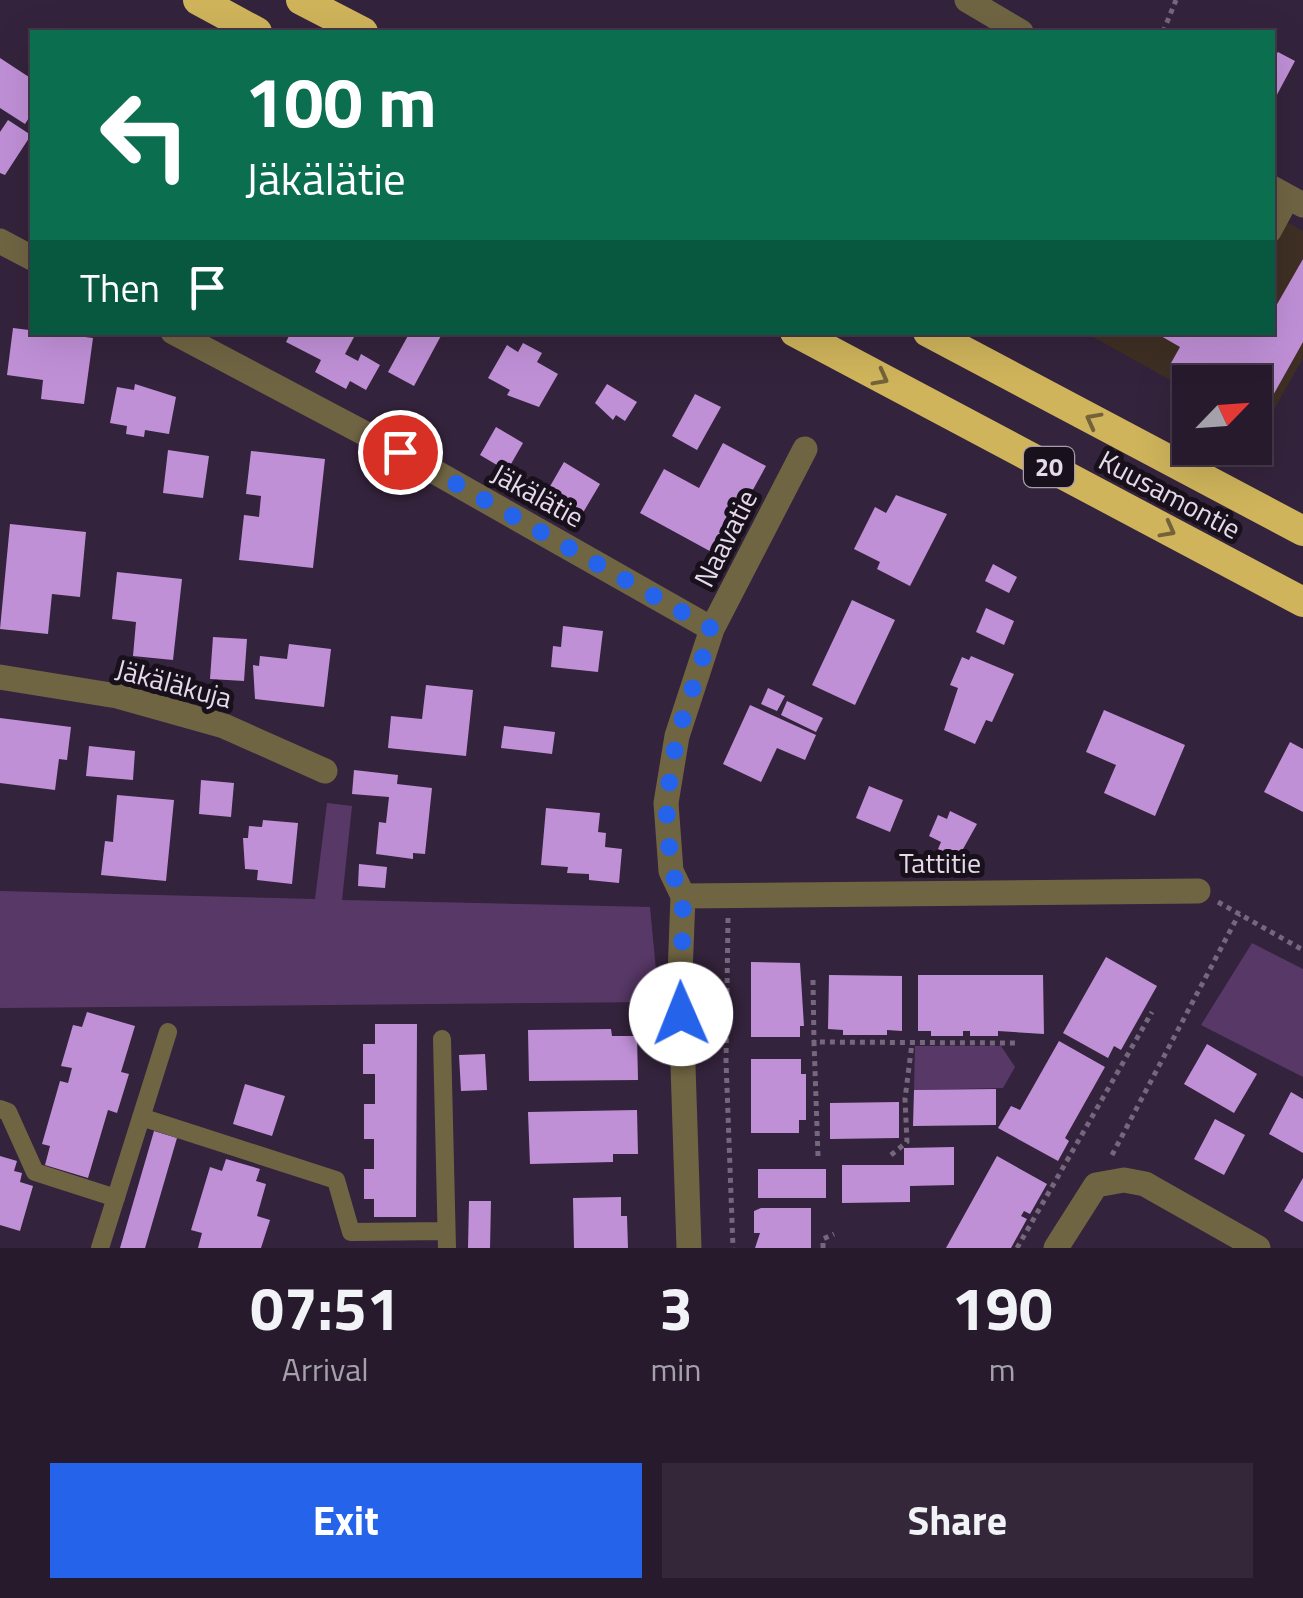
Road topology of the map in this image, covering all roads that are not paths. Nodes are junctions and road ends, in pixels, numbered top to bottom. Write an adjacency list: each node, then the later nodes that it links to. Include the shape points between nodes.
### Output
1 (198, 0): 4 (highway)
2 (302, 0): 5 (highway)
3 (966, 0): 6 (street)
4 (253, 30)
5 (359, 30)
6 (1018, 30)
7 (1289, 197): 8 (lane)
8 (1275, 227)
9 (0, 241): 10 (street)
10 (30, 257)
11 (179, 335): 17 (street, Jäkälätie)
12 (800, 335): 16 (highway, Kuusamontie / 20, one-way to 16)
13 (934, 335): 15 (highway, Kuusamontie / 20, one-way to 13)
14 (805, 449): 17 (street, Naavatie)
15 (1303, 531)
16 (1303, 602)
17 (712, 629): 21 (street, Naavatie, via 677,736 666,803 671,871)
18 (0, 677): 19 (street, Jäkäläkuja, via 117,696 224,726)
19 (324, 771)
20 (1198, 891): 21 (street, Tattitie)
21 (683, 896): 29 (street, Naavatie)
22 (168, 1032): 25 (lane)
23 (442, 1039): 27 (lane)
24 (0, 1109): 26 (lane, via 8,1112 35,1172)
25 (141, 1117): 26 (lane); 27 (lane, via 336,1180 351,1232)
26 (116, 1198): 28 (lane)
27 (446, 1239)
28 (100, 1248)
29 (688, 1248)
30 (1056, 1248): 31 (street, via 1096,1185 1124,1180 1144,1184)
31 (1258, 1248)

